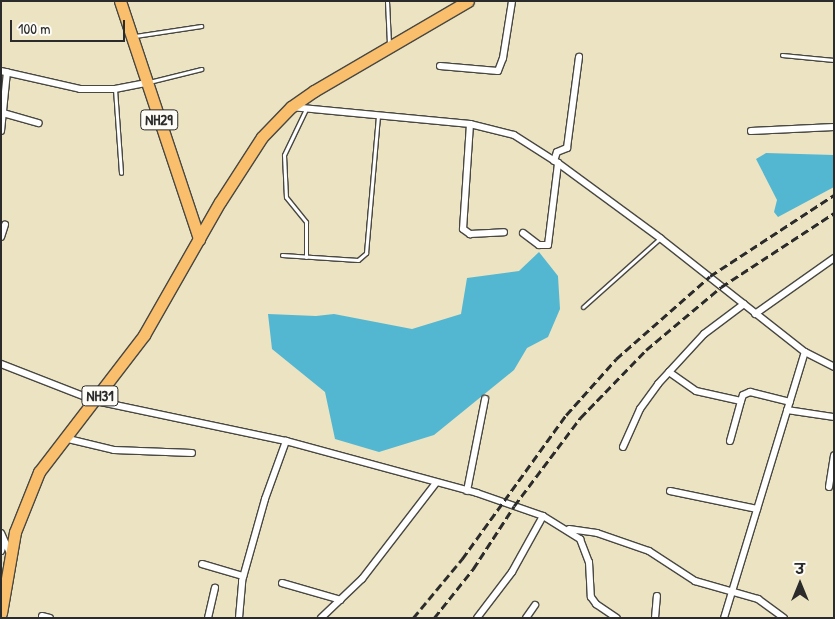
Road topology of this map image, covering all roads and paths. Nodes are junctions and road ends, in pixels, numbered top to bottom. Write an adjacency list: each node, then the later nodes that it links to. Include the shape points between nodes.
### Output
1 (120, 1): 7 (highway, NH29)
2 (387, 1): 8 (lane)
3 (468, 1): 5 (highway, NH31)
4 (512, 1): 12 (street, via 498,71)
5 (450, 6): 8 (highway, NH31)
6 (202, 26): 7 (lane)
7 (132, 36): 15 (highway, NH29)
8 (390, 46): 17 (highway, NH31)
9 (782, 55): 11 (lane)
10 (579, 57): 26 (street, via 567,148 557,152)
11 (834, 60)
12 (440, 66)
13 (202, 69): 15 (lane)
14 (4, 72): 16 (street, via 80,89); 18 (street)
15 (146, 83): 16 (street); 33 (highway, NH29)
16 (115, 89): 27 (lane)
17 (291, 107): 19 (street); 33 (highway, NH31, via 262,137)
18 (3, 108): 21 (street); 24 (street)
19 (306, 109): 20 (street); 35 (lane, via 284,155 286,197 306,222)
20 (378, 116): 22 (street); 35 (lane, via 366,254 358,260)
21 (39, 123)
22 (470, 124): 26 (street, via 514,135); 29 (street, via 463,229 470,234)
23 (834, 127): 25 (street)
24 (1, 131)
25 (751, 131)
26 (556, 162): 30 (street, via 548,245 538,245); 32 (street)
27 (121, 173)
28 (4, 224): 31 (street)
29 (504, 232)
30 (523, 233)
31 (1, 237)
32 (660, 238): 37 (street); 38 (lane)
33 (199, 239): 45 (highway, NH31, via 144,335)
34 (282, 255): 35 (lane)
35 (306, 256)
36 (834, 258): 39 (street)
37 (744, 304): 39 (street); 43 (street, via 704,334)
38 (583, 306)
39 (756, 314): 40 (street)
40 (805, 352): 42 (street); 47 (street)
41 (1, 364): 45 (street)
42 (834, 368)
43 (669, 372): 46 (street, via 696,391); 53 (street, via 640,409)
44 (485, 399): 58 (street)
45 (96, 401): 50 (highway, NH31); 51 (street)
46 (741, 401): 47 (street, via 743,395 750,392); 52 (street)
47 (790, 402): 48 (street)
48 (787, 410): 49 (street); 60 (street)
49 (834, 416)
50 (64, 438): 54 (street, via 114,450); 65 (highway, NH31, via 28,493)
51 (286, 441): 56 (street); 67 (street)
52 (730, 441)
53 (623, 447)
54 (192, 453)
55 (834, 455): 57 (street)
56 (436, 482): 58 (street); 72 (street, via 381,557)
57 (829, 487)
58 (467, 491): 61 (street)
59 (670, 491): 60 (street)
60 (757, 509): 70 (street)
61 (543, 516): 62 (street); 80 (street, via 512,572)
62 (568, 529): 70 (street, via 598,533 650,551 686,577); 82 (street, via 580,539 587,551 591,597)
63 (1, 534): 64 (street)
64 (4, 541): 65 (street); 65 (street)
65 (6, 553): 74 (highway, NH31)
66 (202, 564): 67 (street)
67 (243, 576): 78 (street)
68 (282, 583): 72 (street)
69 (215, 588): 77 (street)
70 (731, 592): 84 (street); 85 (street, via 766,603)
71 (657, 596): 83 (street)
72 (341, 600): 79 (street)
73 (534, 605): 81 (street)
74 (1, 613)
75 (42, 616): 76 (street)
76 (50, 618)
77 (208, 618)
78 (239, 618)
79 (321, 618)
80 (477, 618)
81 (526, 618)
82 (617, 618)
83 (655, 618)
84 (724, 618)
85 (784, 618)

